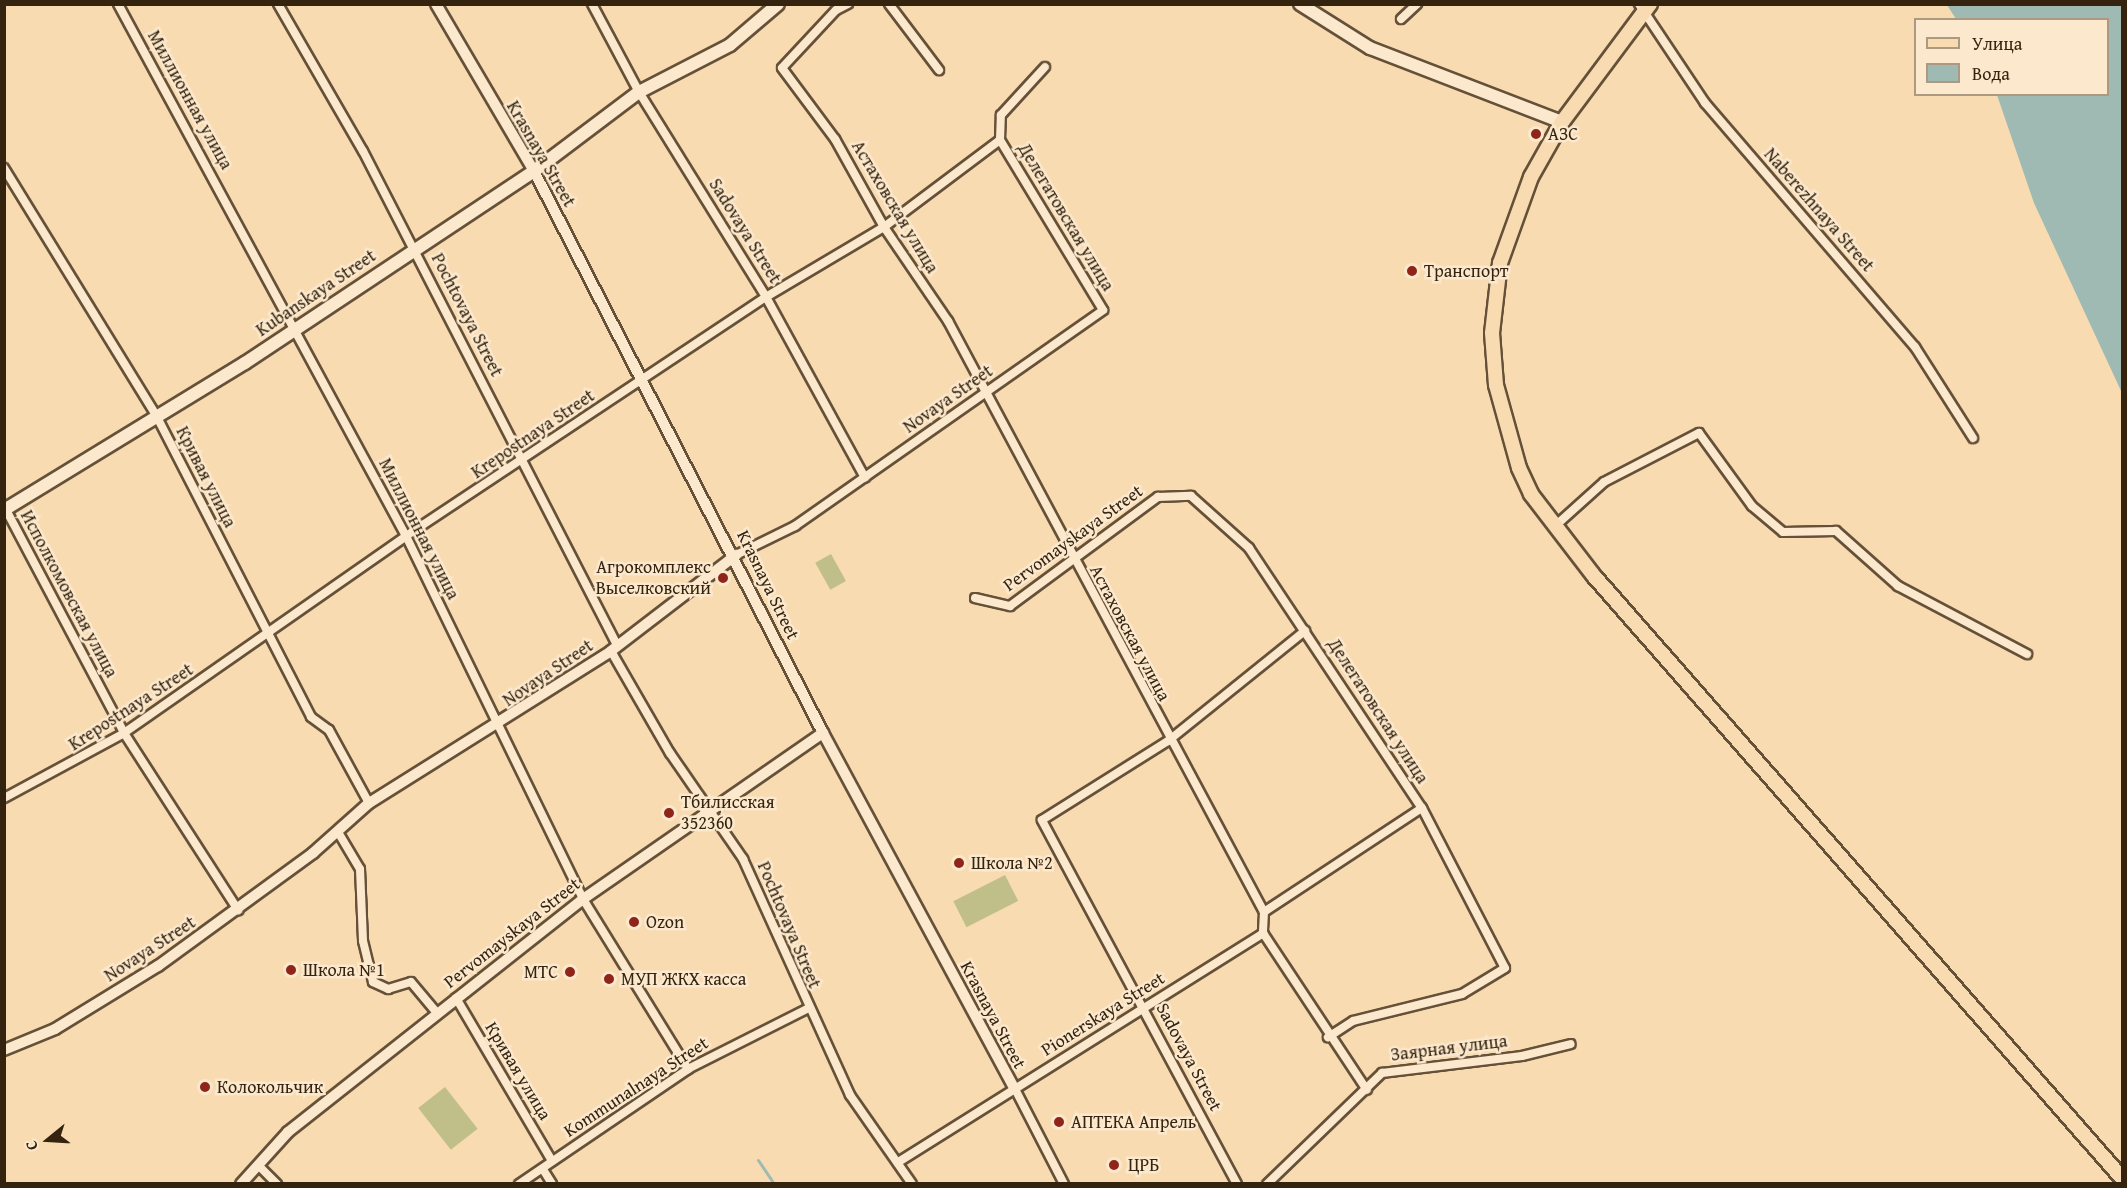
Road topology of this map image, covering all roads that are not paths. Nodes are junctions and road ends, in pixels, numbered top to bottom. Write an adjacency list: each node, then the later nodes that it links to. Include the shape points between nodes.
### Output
1 (118, 4): 23 (street, Миллионная улица)
2 (278, 4): 20 (street, Pochtovaya Street)
3 (436, 4): 18 (street, Krasnaya Street)
4 (592, 4): 14 (street, Sadovaya Street)
5 (778, 4): 14 (main road, Kubanskaya Street, via 730,45)
6 (848, 4): 19 (street, Астаховская улица, via 836,10 782,68 835,139)
7 (889, 4): 13 (street)
8 (1300, 4): 15 (main road, via 1370,48)
9 (1417, 4): 11 (street)
10 (1644, 7): 15 (main road); 27 (street, Naberezhnaya Street, via 1705,103 1915,347)
11 (1401, 19)
12 (1045, 67): 16 (street, via 1001,115)
13 (939, 70)
14 (639, 92): 18 (main road, Kubanskaya Street); 21 (street, Sadovaya Street)
15 (1562, 122): 32 (main road, via 1531,177 1503,254 1492,333 1506,433 1531,494)
16 (1000, 140): 19 (street, Krepostnaya Street); 22 (street, Делегатовская улица)
17 (4, 168): 26 (street, Кривая улица)
18 (534, 171): 20 (main road, Kubanskaya Street); 24 (street, Krasnaya Street)
19 (884, 227): 21 (street, Krepostnaya Street); 25 (street, Астаховская улица, via 948,321)
20 (414, 248): 23 (main road, Kubanskaya Street); 28 (street, Pochtovaya Street)
21 (766, 297): 24 (street, Krepostnaya Street); 29 (street, Sadovaya Street)
22 (1103, 310): 25 (street, Novaya Street)
23 (297, 328): 26 (main road, Kubanskaya Street); 33 (street, Миллионная улица)
24 (644, 378): 28 (street, Krepostnaya Street); 34 (street, Krasnaya Street)
25 (982, 393): 29 (street, Novaya Street); 35 (street, Астаховская улица)
26 (157, 417): 31 (main road, Kubanskaya Street); 38 (street, Кривая улица)
27 (1972, 438)
28 (524, 463): 33 (street, Krepostnaya Street); 39 (street, Pochtovaya Street)
29 (865, 478): 34 (street, Novaya Street, via 795,526)
30 (1191, 496): 35 (street, Pervomayskaya Street, via 1158,497); 37 (street, Делегатовская улица, via 1250,548)
31 (5, 508): 42 (street, Исполкомовская улица)
32 (1554, 527): 40 (street, via 1604,482 1699,433 1752,506 1783,532 1836,531 1898,586); 68 (main road)
33 (406, 536): 38 (street, Krepostnaya Street); 41 (street, Миллионная улица)
34 (736, 555): 39 (street, Novaya Street); 43 (street, Krasnaya Street)
35 (1071, 557): 36 (street, Pervomayskaya Street, via 1010,606); 44 (street, Астаховская улица)
36 (975, 598)
37 (1305, 631): 44 (street); 48 (street, Делегатовская улица)
38 (267, 636): 42 (street, Krepostnaya Street); 46 (street, Кривая улица, via 311,717 329,730)
39 (614, 648): 41 (street, Novaya Street); 47 (street, Pochtovaya Street, via 670,753)
40 (2027, 654)
41 (498, 727): 46 (street, Novaya Street); 50 (street, Миллионная улица)
42 (124, 733): 45 (street, Krepostnaya Street); 51 (street, Исполкомовская улица)
43 (823, 733): 47 (street, Pervomayskaya Street); 62 (street, Krasnaya Street)
44 (1168, 741): 52 (street, Астаховская улица); 55 (street, Sadovaya Street, via 1042,820)
45 (4, 798)
46 (369, 803): 49 (street, Novaya Street)
47 (709, 808): 50 (street, Pervomayskaya Street); 56 (street, Pochtovaya Street, via 743,859)
48 (1422, 808): 52 (street); 58 (street, Делегатовская улица, via 1505,968 1462,994 1353,1021)
49 (338, 832): 51 (street, Novaya Street); 57 (street, via 360,869 363,941 373,982 388,989 411,982)
50 (583, 898): 54 (street, Pervomayskaya Street); 61 (street, Миллионная улица)
51 (238, 910): 60 (street, Novaya Street, via 55,1029)
52 (1264, 912): 53 (street)
53 (1263, 933): 55 (street, Pionerskaya Street); 58 (street)
54 (456, 998): 57 (street, Pervomayskaya Street); 64 (street, Кривая улица)
55 (1145, 1007): 62 (street, Pionerskaya Street); 75 (street, Sadovaya Street)
56 (807, 1010): 61 (street, Kommunalnaya Street); 65 (street, Pochtovaya Street, via 850,1095)
57 (437, 1012): 66 (street, Pervomayskaya Street, via 288,1132)
58 (1328, 1037): 63 (street)
59 (1571, 1044): 63 (street, Заярная улица, via 1522,1056 1382,1073)
60 (4, 1050)
61 (688, 1069): 64 (street, Kommunalnaya Street)
62 (1015, 1089): 65 (street, Pionerskaya Street); 74 (street, Krasnaya Street)
63 (1367, 1090): 76 (street, Заярная улица)
64 (552, 1161): 67 (street, Kommunalnaya Street)
65 (900, 1161): 73 (street, Pochtovaya Street)
66 (258, 1165): 69 (street, Pervomayskaya Street); 70 (street)
67 (544, 1171): 71 (street, Kommunalnaya Street); 72 (street)
68 (2122, 1179)
69 (241, 1184)
70 (277, 1184)
71 (519, 1184)
72 (552, 1184)
73 (912, 1184)
74 (1064, 1184)
75 (1237, 1184)
76 (1267, 1184)

